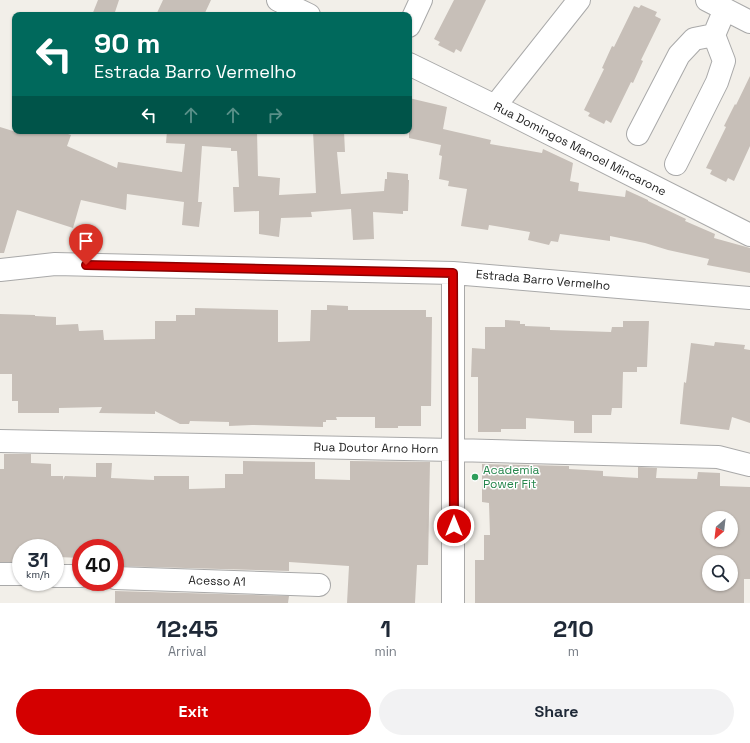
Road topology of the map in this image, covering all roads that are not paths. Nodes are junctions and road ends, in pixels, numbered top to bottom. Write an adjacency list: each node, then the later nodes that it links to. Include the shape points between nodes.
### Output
1 (278, 0): 5 (street)
2 (420, 0): 6 (street)
3 (578, 0): 10 (street)
4 (716, 5): 7 (street); 8 (street)
5 (303, 12)
6 (412, 19)
7 (750, 22)
8 (714, 35): 11 (street, via 694,39 679,55); 12 (street, via 724,61 717,82)
9 (412, 65): 10 (street, Rua Domingos Manoel Mincarone)
10 (495, 106): 13 (street, Rua Domingos Manoel Mincarone)
11 (638, 134)
12 (676, 164)
13 (750, 235)
14 (0, 270): 15 (street, Estrada Barro Vermelho, via 55,264)
15 (453, 273): 16 (street, Estrada Barro Vermelho); 18 (street)
16 (750, 298)
17 (0, 441): 18 (street, Rua Doutor Arno Horn)
18 (454, 450): 19 (street, Rua Doutor Arno Horn, via 718,457); 24 (street)
19 (750, 465)
20 (0, 574): 21 (street)
21 (12, 574)
22 (124, 578): 23 (street, Acesso A1)
23 (319, 585)
24 (453, 603)

